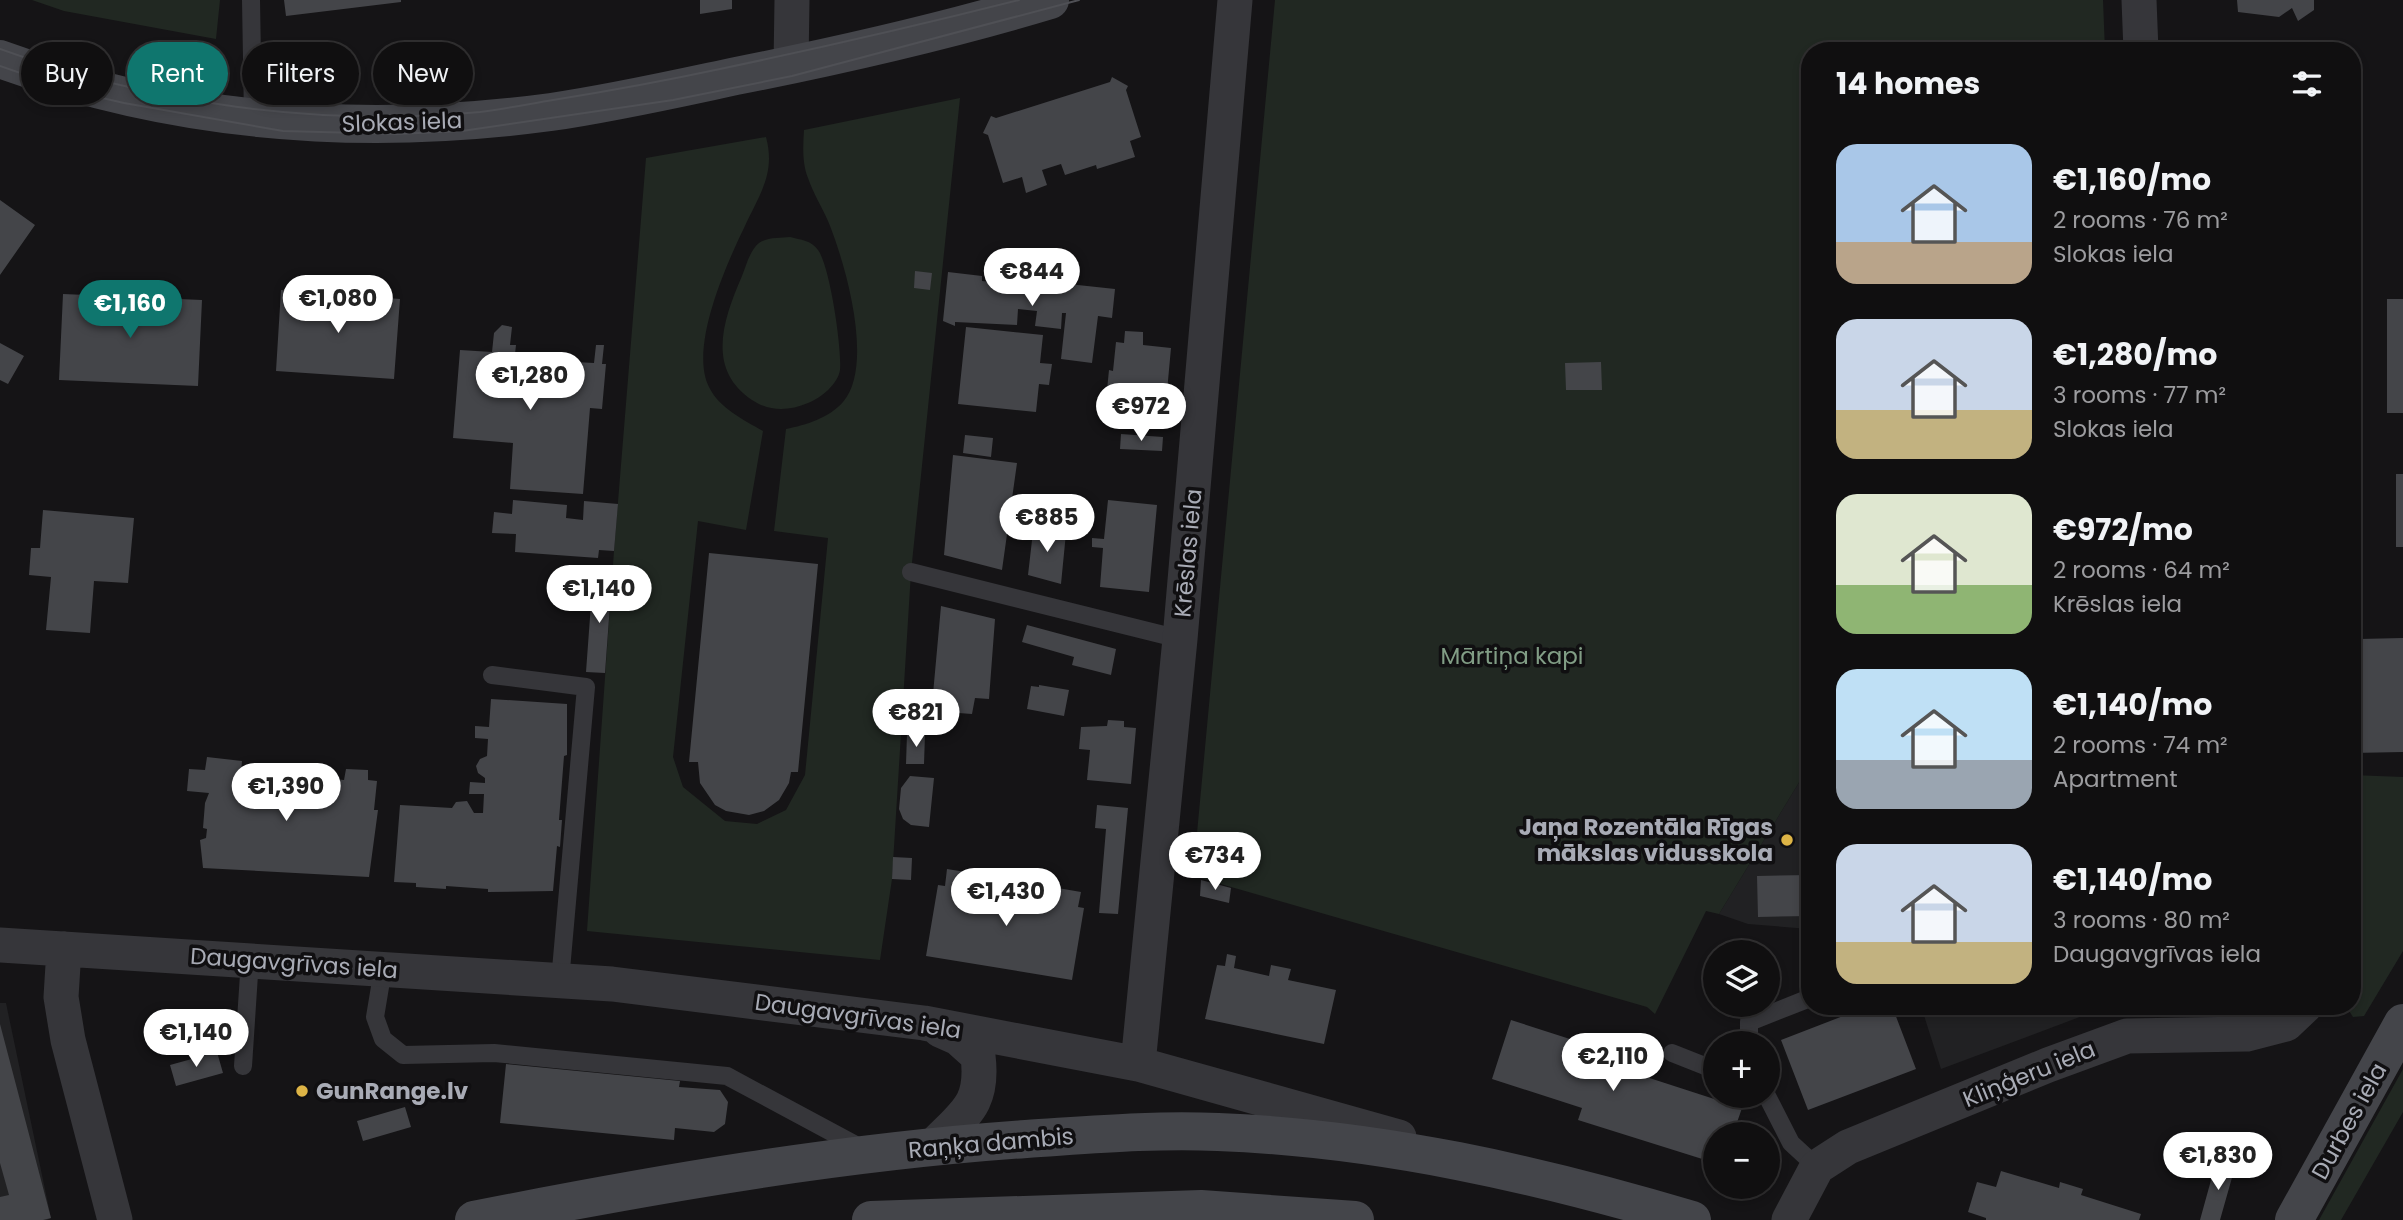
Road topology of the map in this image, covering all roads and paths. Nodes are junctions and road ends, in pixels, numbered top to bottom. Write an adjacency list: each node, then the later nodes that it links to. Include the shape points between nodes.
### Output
1 (251, 0): 9 (lane)
2 (792, 0): 8 (street)
3 (1050, 0): 8 (main road, Slokas iela)
4 (1235, 0): 11 (street, Krēslas iela)
5 (2139, 0): 6 (street)
6 (2141, 42)
7 (0, 59): 9 (main road, Slokas iela, via 107,90)
8 (791, 65): 9 (main road, Slokas iela, via 553,112 462,122 316,124)
9 (253, 118)
10 (911, 572): 11 (lane)
11 (1181, 639): 24 (street, Krēslas iela)
12 (492, 675): 17 (lane, via 586,687)
13 (0, 945): 14 (street, Daugavgrīvas iela)
14 (64, 949): 15 (street, Daugavgrīvas iela); 33 (street, via 61,997 68,1040)
15 (250, 959): 16 (street, Daugavgrīvas iela); 26 (lane)
16 (383, 969): 17 (street, Daugavgrīvas iela); 29 (lane, via 375,1017 383,1040 403,1055 494,1054 727,1076)
17 (560, 981): 20 (street, Daugavgrīvas iela)
18 (1801, 1002): 22 (lane, via 1749,1022)
19 (2296, 1015): 30 (street, Kliņģeru iela, via 2286,1024 2247,1034 2127,1035 1848,1147)
20 (924, 1023): 24 (street, Daugavgrīvas iela); 28 (street, via 958,1038 978,1056 981,1082 972,1105)
21 (2403, 1023): 38 (main road, Durbes iela)
22 (1749, 1031)
23 (1672, 1053): 25 (lane)
24 (1138, 1064): 31 (street, Daugavgrīvas iela, via 1386,1134 1488,1155)
25 (1703, 1065)
26 (243, 1066)
27 (1773, 1108): 30 (lane, via 1791,1143)
28 (933, 1146): 29 (main road, Raņķa dambis); 31 (main road, Raņķa dambis, via 1121,1132 1218,1132 1378,1145)
29 (872, 1154): 34 (main road, Raņķa dambis, via 654,1184)
30 (1817, 1167): 37 (street, Kliņģeru iela)
31 (1510, 1172): 36 (main road, Daugavgrīvas iela)
32 (876, 1219): 35 (main road, via 1201,1209)
33 (115, 1220)
34 (474, 1220)
35 (1355, 1220)
36 (1692, 1220)
37 (1789, 1220)
38 (2294, 1220)

